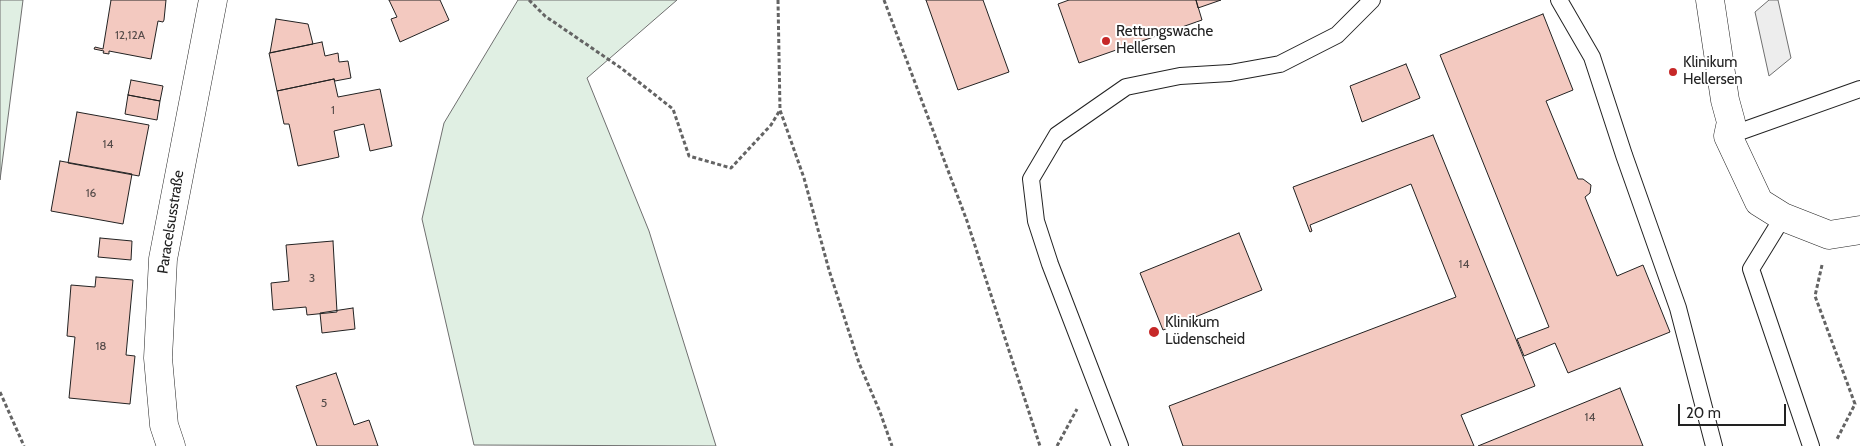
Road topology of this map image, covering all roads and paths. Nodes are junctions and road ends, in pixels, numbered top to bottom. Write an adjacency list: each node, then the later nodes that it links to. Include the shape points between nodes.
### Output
1 (213, 0): 17 (street, Paracelsusstraße, via 163,258 158,358 164,424)
2 (529, 0): 9 (path, via 545,16 673,109 689,156 731,168 771,125)
3 (778, 0): 9 (path)
4 (884, 0): 19 (path, via 967,221)
5 (1372, 0): 20 (lane, via 1336,35 1280,64 1230,73 1180,76 1126,87 1057,135 1031,179 1036,221 1050,264)
6 (1559, 0): 21 (lane, via 1592,57 1678,308)
7 (1710, 0): 10 (street, via 1731,122)
8 (1860, 89): 10 (lane)
9 (780, 110): 18 (path, via 804,178 859,364)
10 (1728, 136): 11 (street, via 1759,202)
11 (1783, 217): 13 (street); 22 (lane, via 1751,269)
12 (1860, 230): 13 (street)
13 (1829, 235): 15 (path, via 1815,296 1855,404)
14 (0, 392): 16 (path)
15 (1836, 442)
16 (24, 446)
17 (171, 446)
18 (892, 446)
19 (1040, 446)
20 (1120, 446)
21 (1714, 446)
22 (1811, 446)

